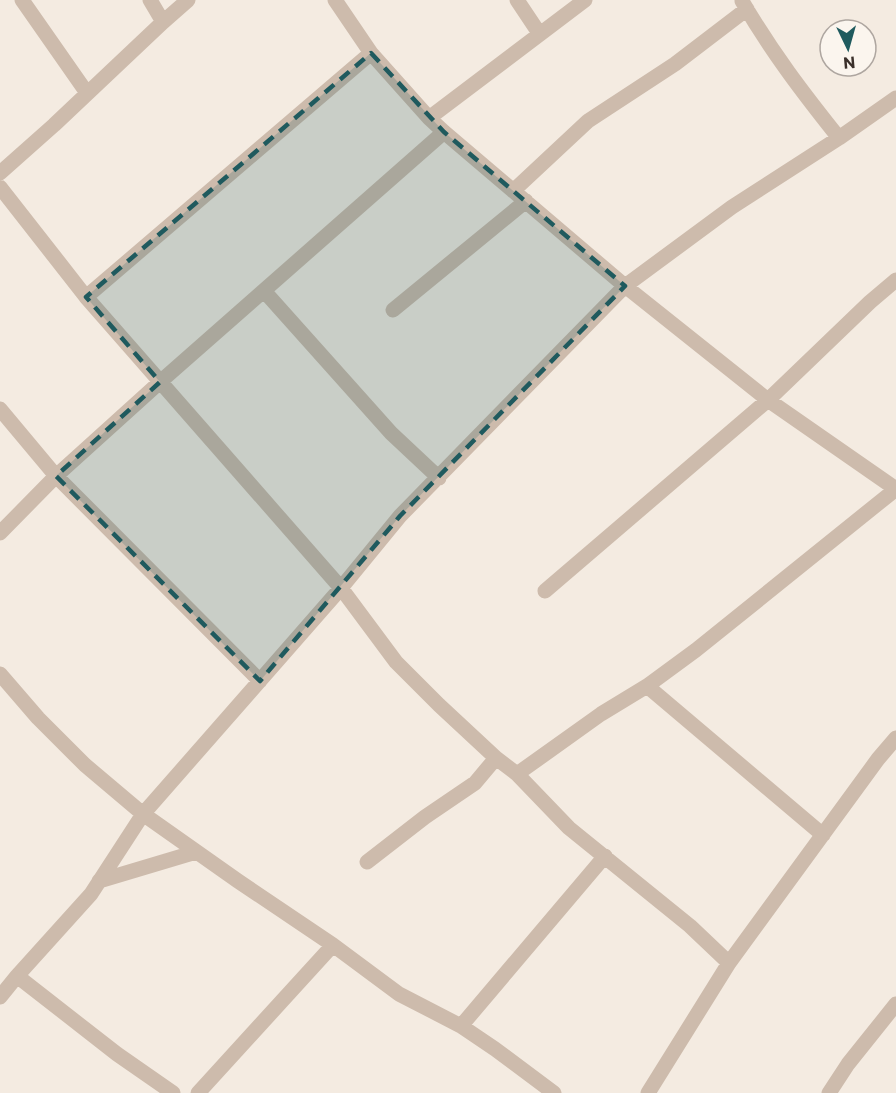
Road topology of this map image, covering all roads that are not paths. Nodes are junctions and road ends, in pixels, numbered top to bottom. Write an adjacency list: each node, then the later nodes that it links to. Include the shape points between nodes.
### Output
1 (22, 0): 11 (street)
2 (150, 0): 8 (street)
3 (188, 0): 8 (street)
4 (334, 0): 10 (street)
5 (517, 0): 9 (street)
6 (585, 0): 9 (street)
7 (744, 4): 15 (street, via 778,58); 18 (street, via 675,64 588,121)
8 (163, 22): 11 (street)
9 (539, 33): 13 (street)
10 (371, 53): 13 (street); 23 (street)
11 (87, 93): 16 (street)
12 (896, 98): 15 (street)
13 (429, 118): 14 (street)
14 (444, 132): 18 (street); 22 (street)
15 (839, 138): 21 (street, via 732,207)
16 (0, 173)
17 (0, 187): 23 (street)
18 (513, 191): 19 (street)
19 (526, 201): 21 (street); 24 (street)
20 (896, 280): 26 (street)
21 (625, 286): 26 (street); 29 (street)
22 (265, 291): 25 (street); 29 (street, via 391,433)
23 (86, 297): 25 (street)
24 (393, 310)
25 (160, 382): 28 (street); 32 (street)
26 (768, 400): 30 (street); 33 (street)
27 (0, 409): 28 (street)
28 (56, 476): 31 (street); 35 (street)
29 (439, 478): 32 (street, via 400,516)
30 (896, 489): 36 (street)
31 (0, 533)
32 (341, 588): 35 (street); 38 (street, via 396,662)
33 (545, 591)
34 (0, 674): 40 (street, via 85,765)
35 (260, 681): 40 (street)
36 (647, 686): 39 (street); 41 (street)
37 (896, 738): 41 (street)
38 (496, 758): 39 (street); 44 (street, via 475,783)
39 (517, 774): 43 (street, via 569,828)
40 (143, 814): 42 (street); 45 (street)
41 (823, 835): 47 (street)
42 (196, 852): 45 (street); 46 (street)
43 (605, 856): 47 (street); 51 (street)
44 (367, 861)
45 (99, 881): 48 (street)
46 (333, 945): 51 (street, via 399,994); 53 (street)
47 (729, 963): 55 (street)
48 (17, 976): 49 (street); 52 (street)
49 (0, 996)
50 (896, 1004): 56 (street)
51 (461, 1026): 54 (street)
52 (173, 1093)
53 (198, 1093)
54 (554, 1093)
55 (648, 1093)
56 (829, 1093)

